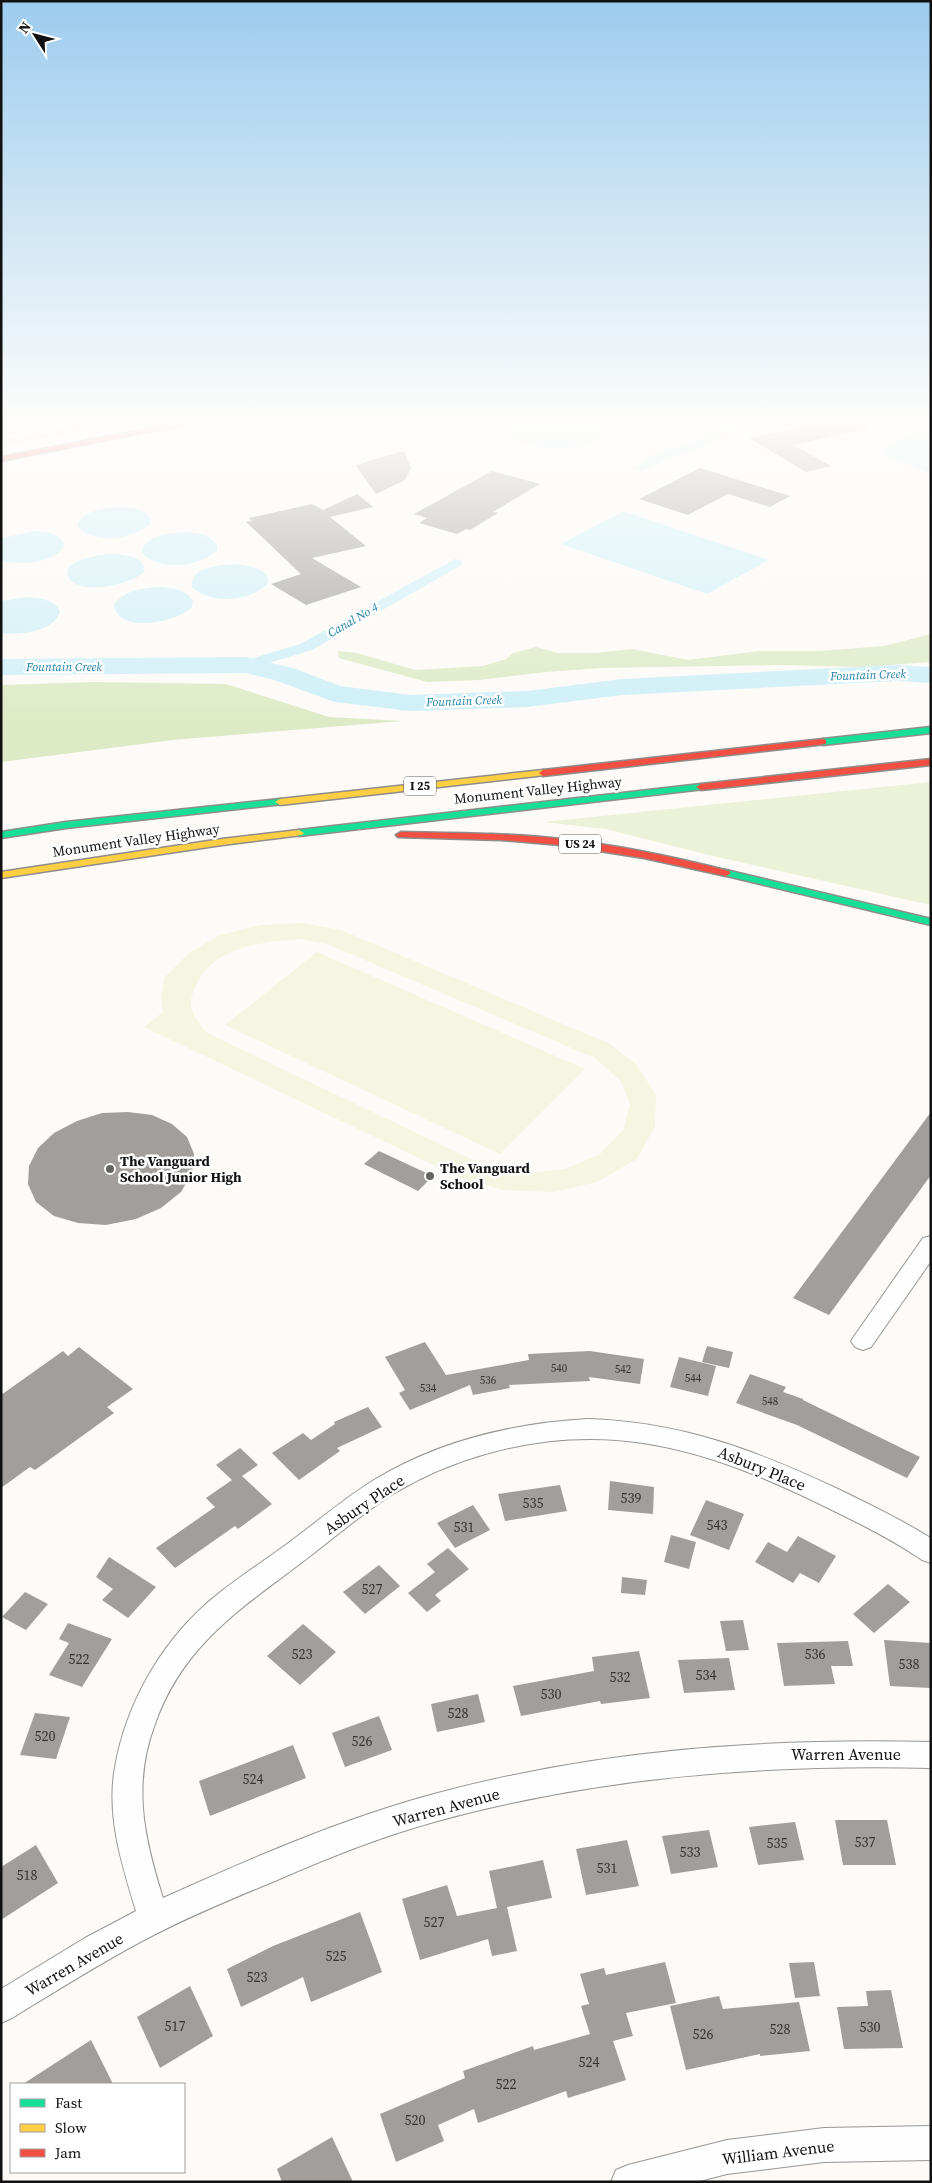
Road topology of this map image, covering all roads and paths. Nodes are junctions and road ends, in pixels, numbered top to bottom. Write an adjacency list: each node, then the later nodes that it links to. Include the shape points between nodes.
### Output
1 (931, 730): 3 (main road, Monument Valley Highway / I 25)
2 (931, 762): 4 (main road, Monument Valley Highway / I 25)
3 (1, 835)
4 (222, 842): 5 (main road, Monument Valley Highway / I 25); 6 (main road, US 24, via 383,835 488,836 586,845)
5 (1, 875)
6 (931, 922)
7 (930, 1247): 8 (street)
8 (863, 1341)
9 (931, 1552): 11 (street, Asbury Place, via 875,1519 746,1458 669,1437 591,1428 549,1431 467,1448 428,1465 366,1500 217,1612 194,1634 169,1666 150,1701 128,1771 132,1847)
10 (931, 1755): 11 (street, Warren Avenue, via 858,1752 709,1758 569,1778 511,1790 434,1808 374,1827 251,1875)
11 (154, 1918): 12 (street, Warren Avenue)
12 (1, 2007)
13 (931, 2143): 14 (street, William Avenue, via 824,2145 727,2157)
14 (628, 2182)

